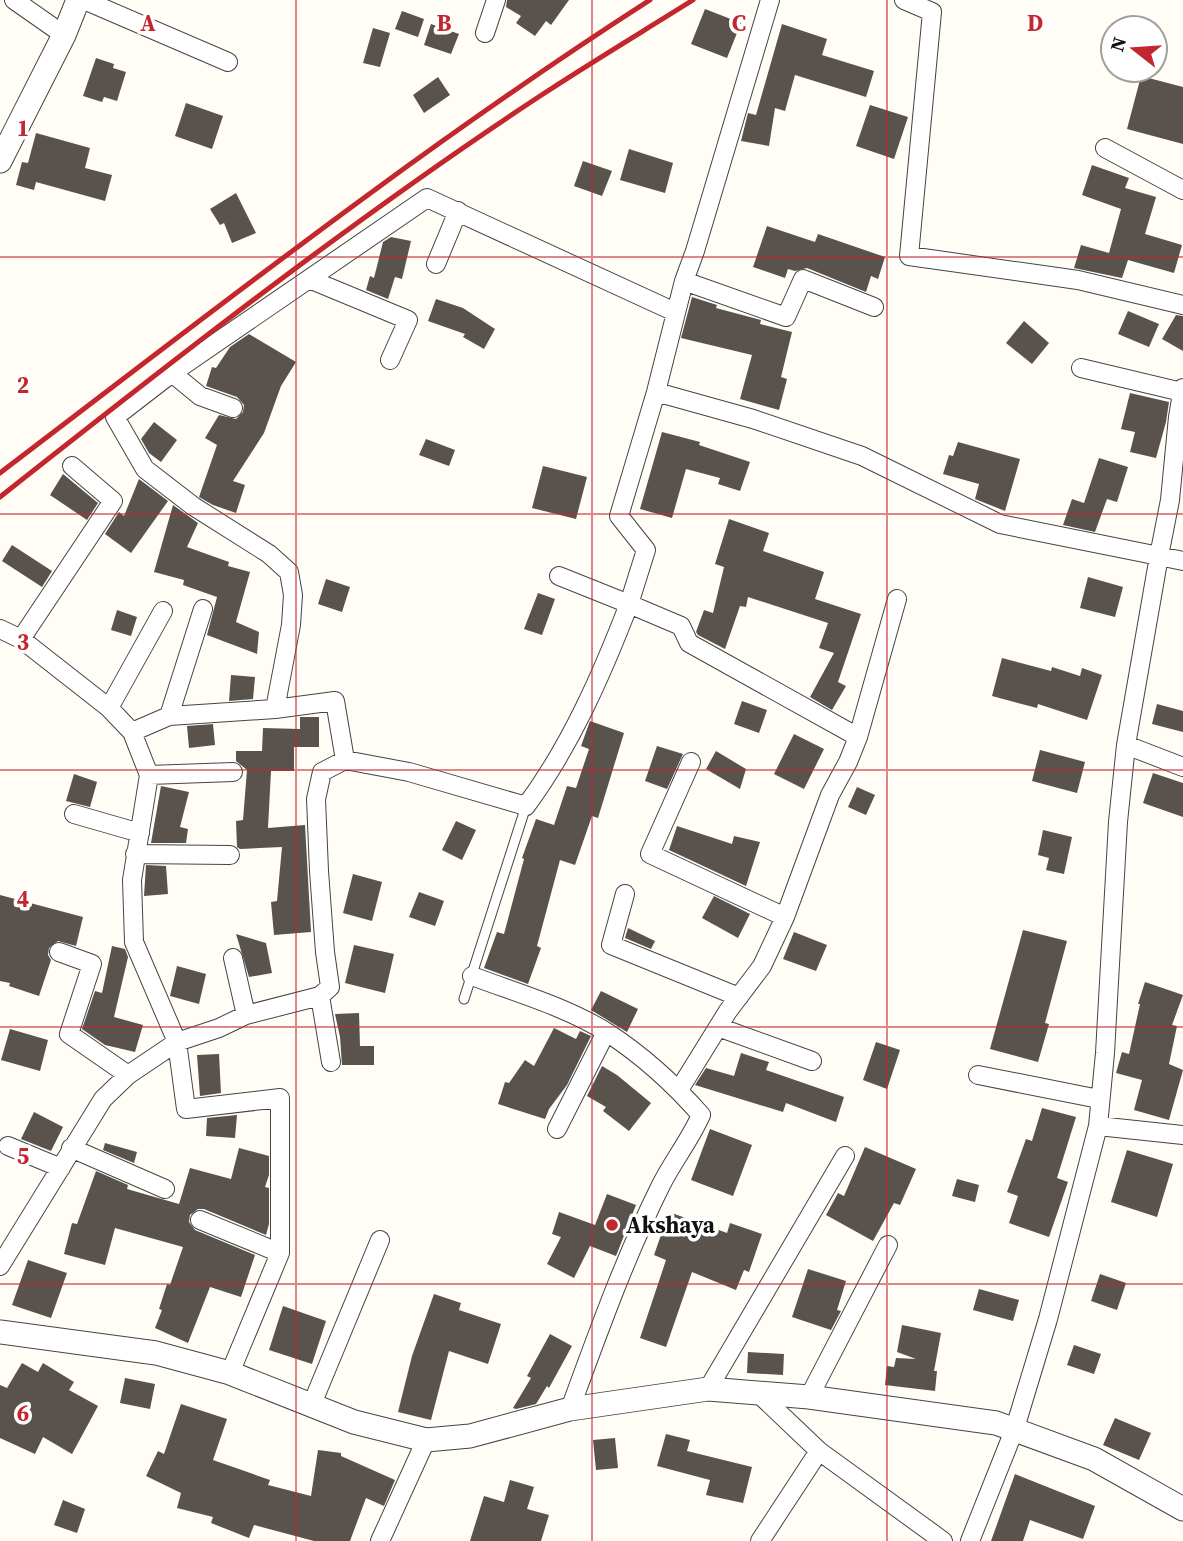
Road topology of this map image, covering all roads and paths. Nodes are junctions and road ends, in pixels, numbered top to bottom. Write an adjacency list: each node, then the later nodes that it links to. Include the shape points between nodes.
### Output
1 (14, 0): 8 (street)
2 (78, 0): 8 (street)
3 (84, 0): 9 (street)
4 (496, 0): 7 (street)
5 (770, 0): 16 (street)
6 (904, 0): 17 (street, via 932,12 909,256 1078,280)
7 (485, 33)
8 (64, 35): 11 (street)
9 (228, 62)
10 (1105, 148): 12 (street)
11 (0, 161)
12 (1183, 190)
13 (458, 211): 14 (street); 15 (street, via 427,198); 19 (street)
14 (436, 264)
15 (309, 279): 20 (street, via 408,320); 22 (street)
16 (684, 281): 18 (street, via 786,317 803,279); 19 (street)
17 (1183, 305)
18 (874, 307)
19 (676, 312): 24 (street)
20 (390, 360)
21 (1081, 368): 23 (street)
22 (172, 373): 25 (street, via 200,396); 37 (street, via 115,417 145,469 289,572 291,625)
23 (1182, 390): 27 (street)
24 (656, 392): 27 (street, via 862,456 1000,524); 31 (street, via 619,516 646,550)
25 (233, 408)
26 (72, 466): 35 (street, via 113,501)
27 (1159, 556): 28 (street); 41 (street)
28 (1183, 561)
29 (559, 576): 31 (street)
30 (897, 599): 40 (street)
31 (629, 604): 40 (street, via 681,626 689,643); 47 (street, via 607,662 563,750)
32 (203, 609): 38 (street)
33 (163, 611): 36 (street)
34 (0, 629): 35 (street)
35 (21, 639): 36 (street)
36 (109, 708): 39 (street)
37 (275, 709): 38 (street); 42 (street, via 335,701)
38 (169, 716): 39 (street)
39 (132, 732): 46 (street)
40 (858, 737): 53 (street, via 830,795)
41 (1126, 745): 44 (street); 69 (street)
42 (345, 760): 47 (street, via 409,772); 57 (street, via 322,772 316,800 330,987)
43 (691, 762): 53 (street, via 650,854)
44 (1183, 767)
45 (233, 772): 46 (street)
46 (149, 775): 49 (street)
47 (526, 806): 56 (lane)
48 (74, 814): 49 (street)
49 (140, 833): 50 (street)
50 (135, 854): 51 (street); 63 (street, via 134,942)
51 (230, 855)
52 (625, 894): 58 (street, via 611,945)
53 (785, 916): 58 (street, via 762,966)
54 (59, 952): 66 (street, via 92,964 69,1034)
55 (233, 957): 60 (street)
56 (472, 976): 59 (lane); 62 (street)
57 (320, 996): 60 (street); 65 (street)
58 (739, 997): 61 (street)
59 (464, 999)
60 (246, 1015): 63 (street)
61 (718, 1027): 64 (street); 68 (street)
62 (606, 1032): 68 (street); 71 (street)
63 (177, 1042): 66 (street); 81 (street, via 186,1109 280,1098)
64 (812, 1061)
65 (331, 1062)
66 (128, 1075): 74 (street, via 103,1099)
67 (978, 1075): 69 (street)
68 (679, 1090): 89 (street, via 701,1115 662,1183 614,1291)
69 (1099, 1099): 70 (street)
70 (1098, 1126): 72 (street); 90 (street)
71 (557, 1129)
72 (1183, 1135)
73 (8, 1146): 76 (street)
74 (71, 1148): 76 (street); 77 (street)
75 (845, 1156): 85 (street)
76 (61, 1168): 82 (street)
77 (165, 1189)
78 (200, 1220): 81 (street)
79 (380, 1240): 88 (street)
80 (888, 1245): 87 (street)
81 (280, 1253): 84 (street)
82 (0, 1266)
83 (0, 1332): 84 (street, via 156,1353)
84 (230, 1373): 88 (street)
85 (708, 1389): 86 (street); 89 (street)
86 (758, 1393): 87 (street); 92 (street)
87 (809, 1397): 90 (street)
88 (312, 1404): 91 (street, via 354,1422)
89 (570, 1409): 91 (street, via 470,1436)
90 (1015, 1428): 93 (street, via 1094,1459); 97 (street)
91 (426, 1440): 94 (street)
92 (819, 1451): 95 (street); 96 (street)
93 (1183, 1509)
94 (380, 1541)
95 (760, 1541)
96 (943, 1541)
97 (970, 1541)

